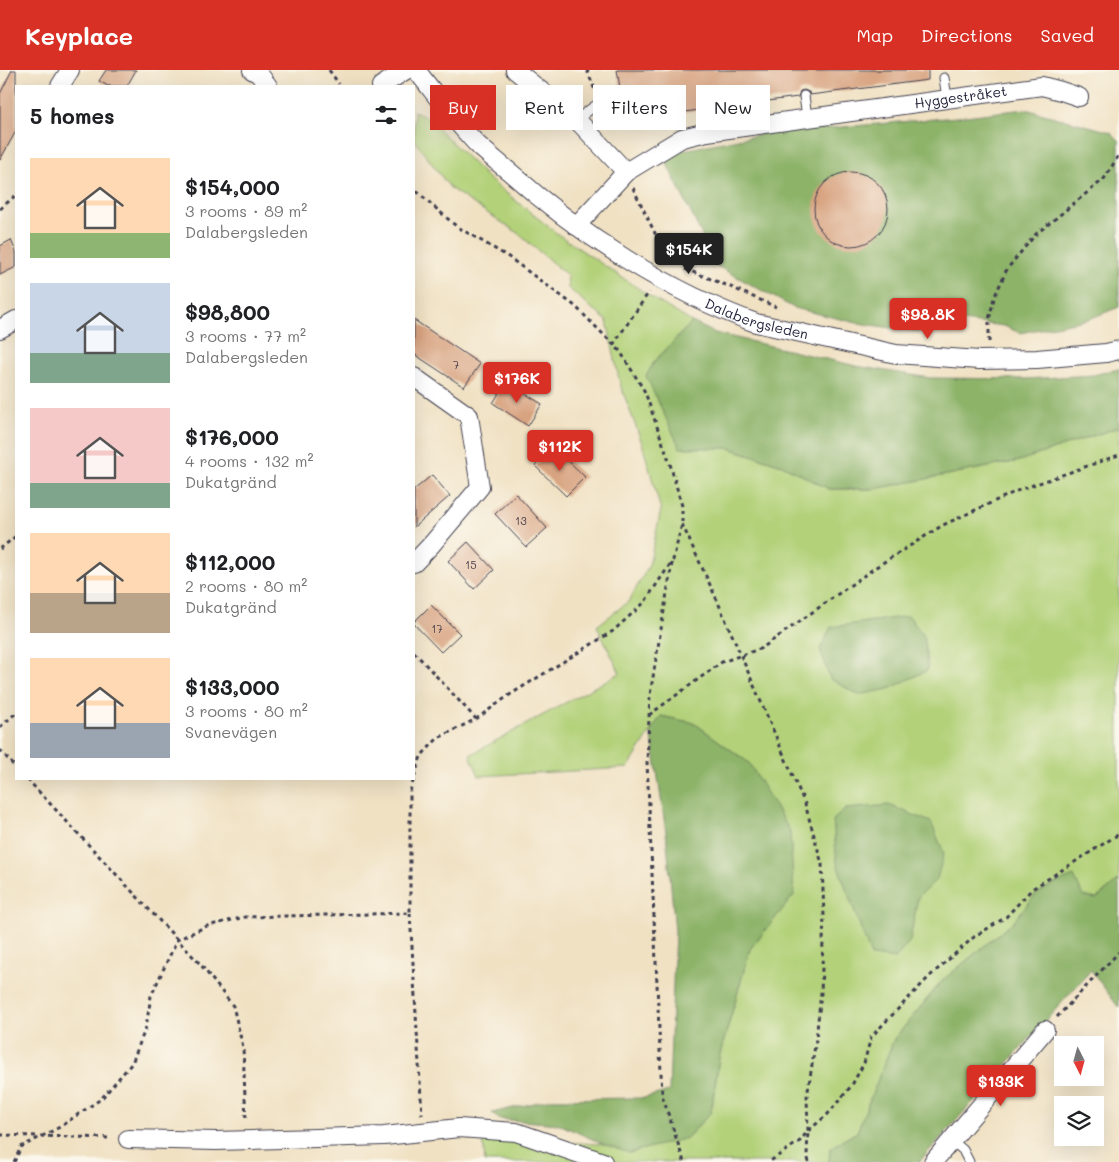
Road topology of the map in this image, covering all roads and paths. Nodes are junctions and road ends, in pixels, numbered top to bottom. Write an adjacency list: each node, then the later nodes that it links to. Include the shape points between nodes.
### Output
1 (70, 70): 10 (street)
2 (252, 70): 11 (street)
3 (329, 70): 9 (path)
4 (406, 70): 12 (street)
5 (416, 70): 27 (street, Dalabergsleden, via 479,146)
6 (515, 70): 13 (street)
7 (587, 70): 14 (path)
8 (944, 78): 17 (lane)
9 (339, 84)
10 (61, 85)
11 (267, 85)
12 (383, 85)
13 (534, 85)
14 (593, 86)
15 (804, 96): 20 (lane)
16 (1079, 97): 17 (street, Hyggestråket, via 1042,86)
17 (947, 98): 20 (street, Hyggestråket)
18 (593, 107): 19 (lane)
19 (583, 115)
20 (807, 117): 23 (street, Hyggestråket, via 736,126 682,138)
21 (583, 125): 23 (street)
22 (1119, 155): 36 (path, via 1104,179 1035,235 1007,269 988,320)
23 (626, 172): 27 (street, Hyggestråket); 28 (path)
24 (415, 189): 38 (path, via 456,226 507,256 575,306)
25 (15, 196): 26 (path)
26 (0, 209)
27 (576, 226): 31 (street, Dalabergsleden)
28 (669, 262): 29 (path); 31 (path)
29 (675, 265)
30 (681, 268): 32 (path)
31 (659, 278): 38 (path); 39 (street, Dalabergsleden, via 756,323 896,354 979,360)
32 (781, 310)
33 (15, 321): 34 (street)
34 (0, 329)
35 (980, 342): 36 (path)
36 (989, 343): 37 (path)
37 (998, 343)
38 (613, 345): 42 (path, via 645,392 682,506)
39 (1119, 350)
40 (415, 378): 46 (street, via 469,416 480,487)
41 (1119, 455): 48 (path, via 1019,490 944,525 876,567 762,648)
42 (682, 524): 45 (path); 48 (path)
43 (15, 537): 44 (path)
44 (0, 549)
45 (672, 560): 50 (path); 51 (path, via 644,603 613,631)
46 (415, 562)
47 (415, 653): 51 (path)
48 (742, 656): 50 (path, via 722,662); 63 (path, via 805,804 822,864 821,993 807,1097)
49 (15, 714): 52 (path)
50 (649, 715): 72 (path, via 647,762 662,1095)
51 (476, 719): 55 (path, via 438,738 421,756)
52 (0, 727)
53 (0, 750): 54 (path)
54 (15, 767)
55 (415, 775)
56 (28, 780): 60 (path)
57 (413, 780): 59 (path, via 410,791)
58 (1119, 834): 63 (path, via 1032,889 1006,917 974,937 930,976 871,1037 864,1063 852,1085 828,1114)
59 (410, 913): 60 (path, via 244,917 207,926); 64 (path)
60 (178, 940): 66 (path, via 151,996 146,1026 132,1063 101,1099); 68 (path, via 232,1006 243,1047)
61 (1119, 952): 62 (path)
62 (1045, 1030): 69 (street)
63 (808, 1131): 73 (path, via 800,1141); 74 (path)
64 (423, 1132): 68 (street); 71 (street, via 459,1128 516,1132)
65 (0, 1135): 66 (path)
66 (44, 1136): 67 (path); 70 (path, via 21,1147)
67 (128, 1138): 68 (street)
68 (247, 1140)
69 (951, 1140): 75 (street); 76 (lane, via 963,1150)
70 (14, 1162)
71 (603, 1162)
72 (684, 1162)
73 (769, 1162)
74 (809, 1162)
75 (932, 1162)
76 (969, 1162)

